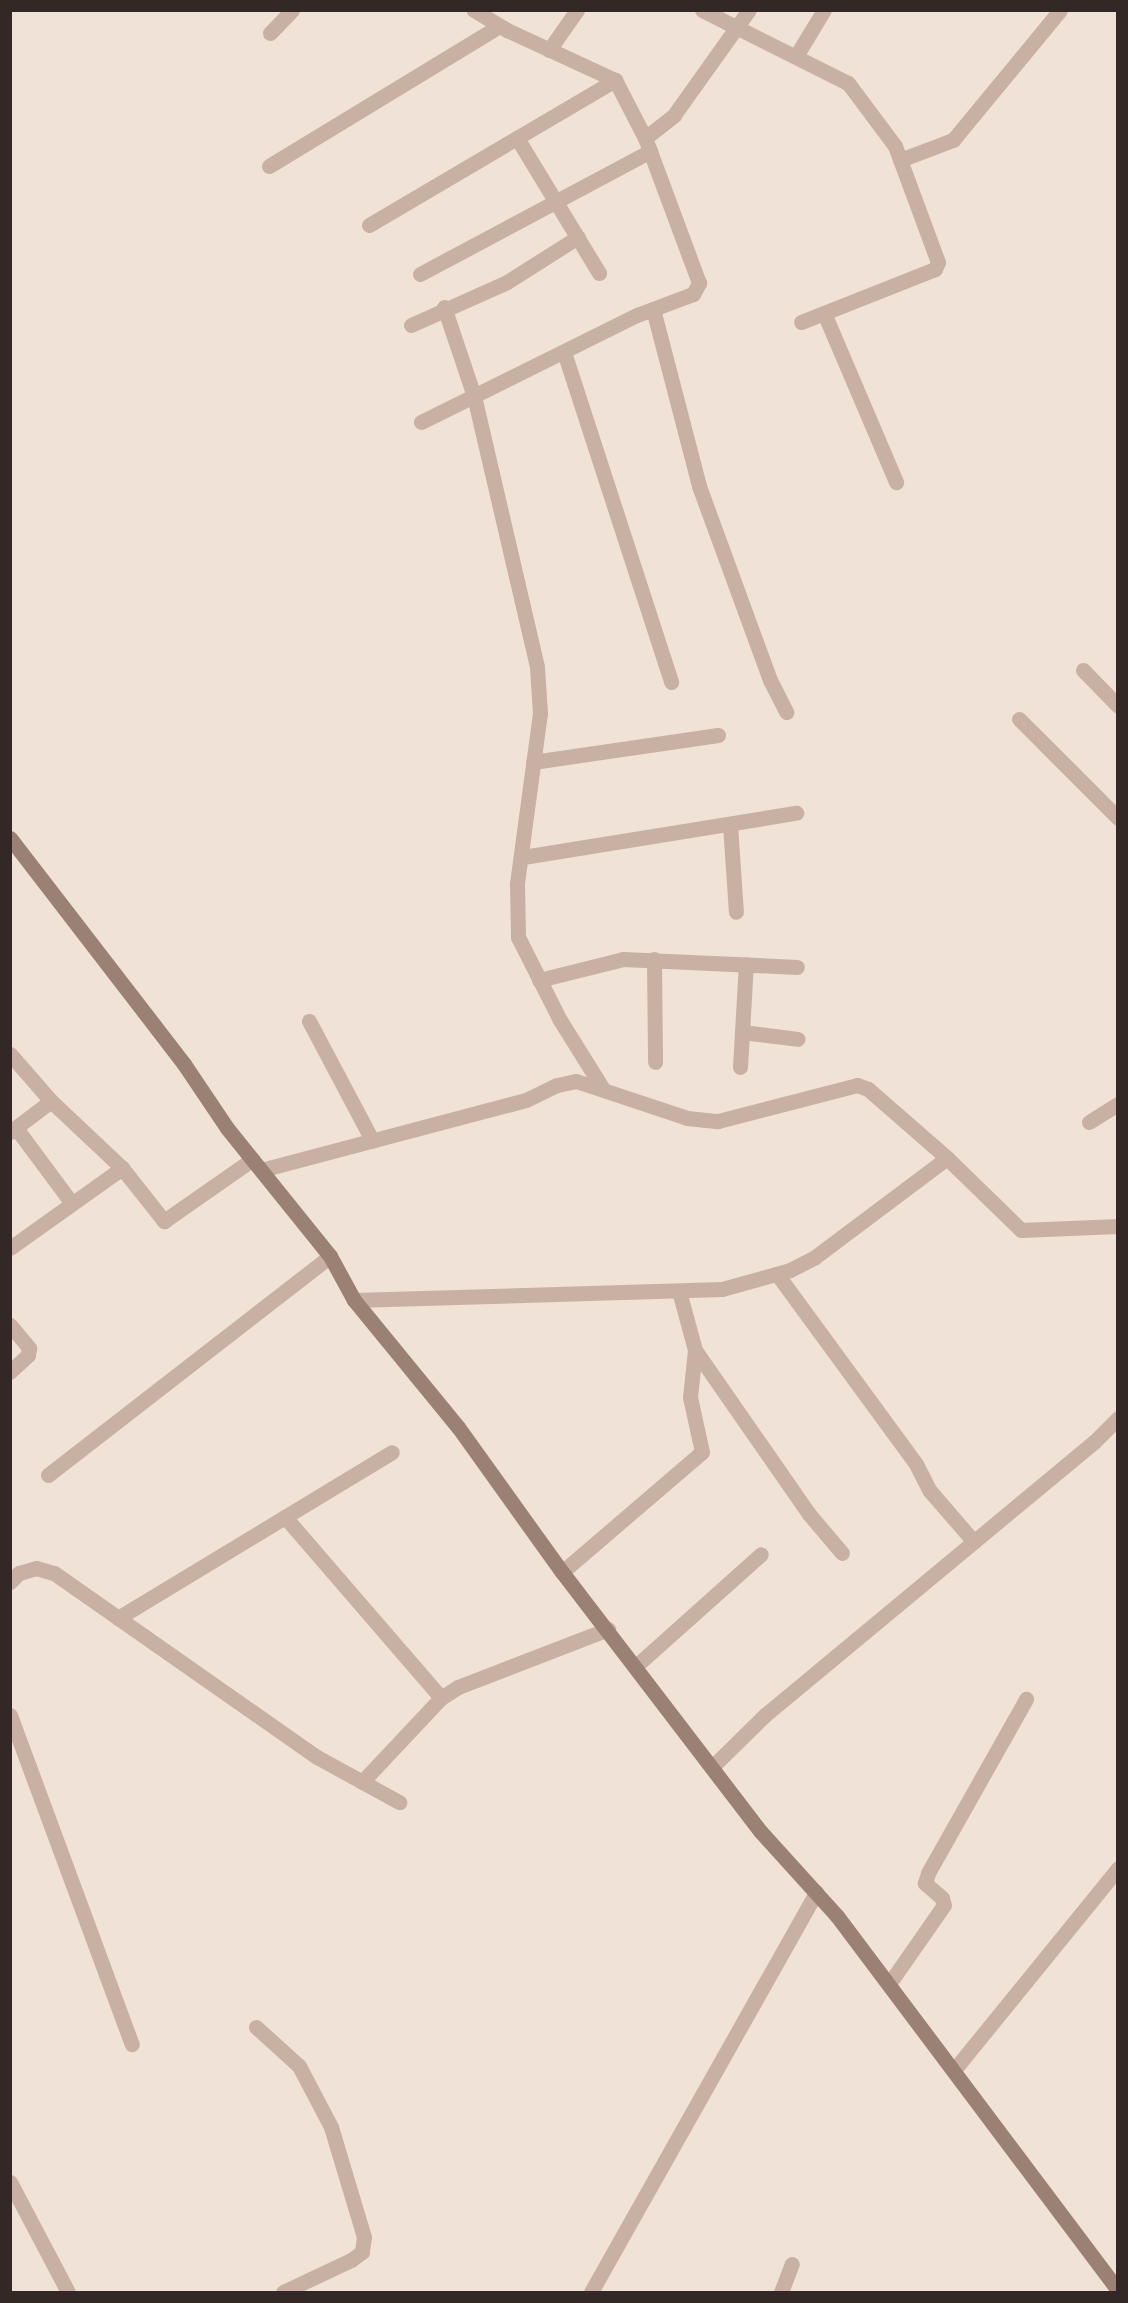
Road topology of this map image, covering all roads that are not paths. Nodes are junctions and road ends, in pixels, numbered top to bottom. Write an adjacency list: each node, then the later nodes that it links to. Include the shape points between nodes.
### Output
1 (292, 10): 10 (street)
2 (474, 10): 8 (street)
3 (578, 10): 11 (street)
4 (702, 10): 9 (street)
5 (749, 10): 9 (street)
6 (824, 10): 12 (street)
7 (1060, 10): 16 (street, via 953,140)
8 (499, 26): 11 (street); 17 (street)
9 (738, 28): 12 (street); 15 (street)
10 (270, 33)
11 (549, 50): 13 (street)
12 (796, 56): 16 (street, via 848,83 895,146)
13 (615, 80): 14 (street); 15 (street)
14 (517, 138): 18 (street); 19 (street)
15 (648, 144): 18 (street); 24 (street, via 699,283 693,294)
16 (900, 160): 25 (street, via 938,262 936,269)
17 (269, 166)
18 (555, 200): 20 (street); 22 (street)
19 (369, 225)
20 (578, 237): 21 (street); 23 (street, via 507,282)
21 (599, 273)
22 (420, 274)
23 (444, 307): 27 (street); 29 (street)
24 (653, 309): 28 (street); 35 (street, via 699,486 770,680)
25 (824, 313): 26 (street); 31 (street)
26 (801, 322)
27 (411, 325)
28 (564, 352): 29 (street); 33 (street)
29 (474, 396): 30 (street); 38 (street, via 537,667 540,713)
30 (421, 422)
31 (896, 482)
32 (1083, 670): 34 (street)
33 (671, 682)
34 (1118, 706)
35 (786, 712)
36 (1019, 719): 40 (street)
37 (718, 735): 38 (street)
38 (533, 762): 43 (street)
39 (796, 813): 41 (street)
40 (1118, 818)
41 (730, 825): 43 (street); 44 (street)
42 (10, 838): 62 (street)
43 (523, 857): 48 (street, via 517,884 518,930)
44 (736, 912)
45 (654, 959): 46 (street); 48 (street, via 592,964); 53 (street)
46 (746, 964): 47 (street); 50 (street)
47 (797, 967)
48 (539, 980): 55 (street)
49 (309, 1021): 60 (street)
50 (742, 1032): 51 (street); 54 (street)
51 (798, 1040)
52 (10, 1054): 56 (street)
53 (655, 1062)
54 (740, 1067)
55 (603, 1089): 60 (street, via 576,1081 557,1085 526,1100); 61 (street, via 687,1118 718,1121 857,1085 868,1089)
56 (51, 1101): 59 (street); 63 (street)
57 (1118, 1104): 58 (street)
58 (1089, 1122)
59 (13, 1130): 64 (street)
60 (372, 1140): 62 (street)
61 (947, 1158): 65 (street, via 1021,1230); 68 (street, via 840,1242)
62 (257, 1164): 63 (street, via 164,1221); 67 (street)
63 (122, 1168): 64 (street)
64 (71, 1202): 66 (street)
65 (1118, 1226)
66 (10, 1248)
67 (330, 1256): 70 (street); 76 (street)
68 (777, 1274): 69 (street, via 722,1289); 78 (street, via 916,1464 930,1491)
69 (679, 1291): 70 (street); 72 (street)
70 (354, 1300): 81 (street, via 458,1427)
71 (10, 1325): 73 (street, via 29,1348 28,1355)
72 (695, 1350): 79 (street, via 809,1514); 81 (street, via 690,1397 702,1452)
73 (10, 1372)
74 (1118, 1418): 78 (street)
75 (392, 1452): 77 (street)
76 (48, 1475)
77 (285, 1517): 83 (street); 86 (street)
78 (974, 1542): 89 (street, via 765,1715)
79 (842, 1553)
80 (761, 1554): 85 (street)
81 (562, 1572): 84 (street)
82 (10, 1582): 83 (street, via 18,1574 36,1568 54,1573)
83 (118, 1618): 90 (street, via 317,1757)
84 (608, 1629): 85 (street); 86 (street, via 459,1687)
85 (637, 1665): 89 (street)
86 (441, 1698): 90 (street)
87 (1026, 1699): 94 (street, via 928,1873 925,1883 942,1898 944,1905)
88 (10, 1715): 96 (street)
89 (712, 1767): 93 (street, via 761,1832)
90 (362, 1782): 91 (street)
91 (399, 1802)
92 (1118, 1868): 97 (street)
93 (816, 1892): 94 (street); 103 (street)
94 (889, 1984): 97 (street)
95 (256, 2026): 102 (street, via 298,2066 331,2127 364,2237 362,2252 351,2260)
96 (132, 2044)
97 (954, 2070): 100 (street)
98 (10, 2182): 101 (street)
99 (792, 2264): 104 (street)
100 (1118, 2290)
101 (68, 2292)
102 (283, 2292)
103 (591, 2292)
104 (781, 2292)

